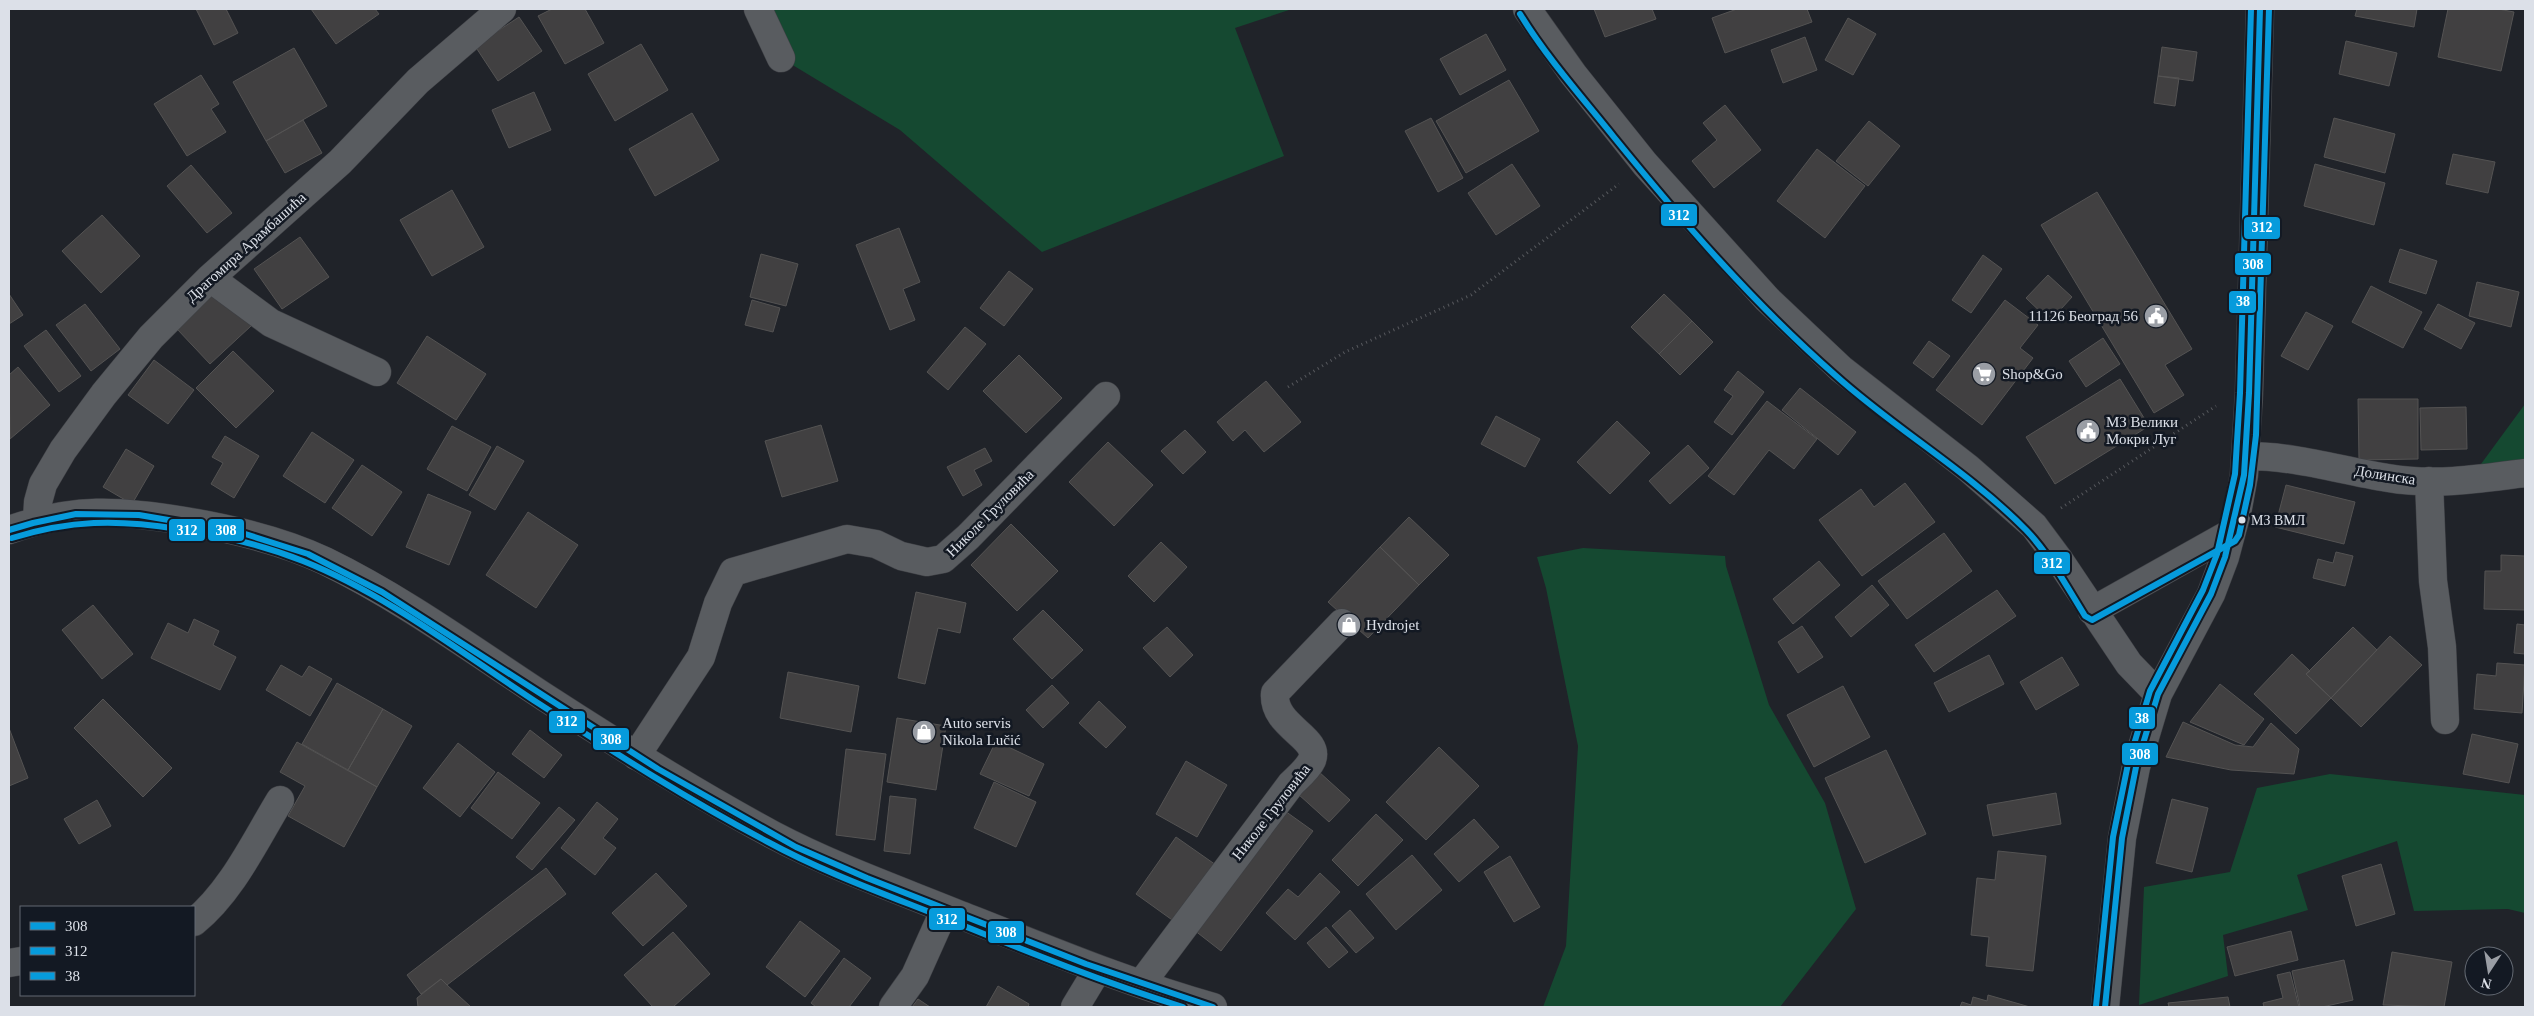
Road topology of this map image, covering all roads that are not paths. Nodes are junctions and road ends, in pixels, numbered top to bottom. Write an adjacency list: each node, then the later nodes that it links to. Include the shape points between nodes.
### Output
1 (502, 9): 6 (street, Драгомира Арамбашића, via 418,81 340,162)
2 (758, 9): 5 (street)
3 (1527, 9): 15 (street, via 1574,74 1682,207 1803,334 1875,398 1968,468 2034,526)
4 (2260, 9): 9 (street)
5 (781, 58)
6 (210, 278): 7 (street, via 271,323); 12 (street, Драгомира Арамбашића, via 151,336 104,394 43,484)
7 (377, 372)
8 (1106, 396): 19 (street, Николе Груловића, via 943,559 927,562 901,556 876,544 847,539 733,572 718,603 701,657)
9 (2246, 456): 11 (street, Долинска, via 2277,456 2390,478); 14 (street)
10 (2525, 473): 11 (street, Долинска)
11 (2429, 481): 18 (street, via 2433,581 2442,648)
12 (37, 520): 13 (street); 19 (street, via 109,511 132,513 210,524 282,544 324,561 411,610)
13 (9, 530)
14 (2232, 532): 15 (street); 17 (street, via 2211,594)
15 (2092, 611): 17 (street, via 2129,664)
16 (1342, 623): 24 (street, Николе Груловића, via 1275,692 1277,711 1310,743 1311,762 1291,784)
17 (2158, 694): 28 (street, via 2136,768 2122,838)
18 (2446, 720)
19 (636, 756): 21 (street, via 778,838)
20 (280, 800): 22 (street, via 231,880 206,913)
21 (945, 909): 23 (street); 25 (street, via 915,976)
22 (195, 921)
23 (1098, 969): 24 (street); 26 (street)
24 (1141, 984): 27 (street)
25 (893, 1007)
26 (1075, 1007)
27 (1212, 1007)
28 (2105, 1007)

